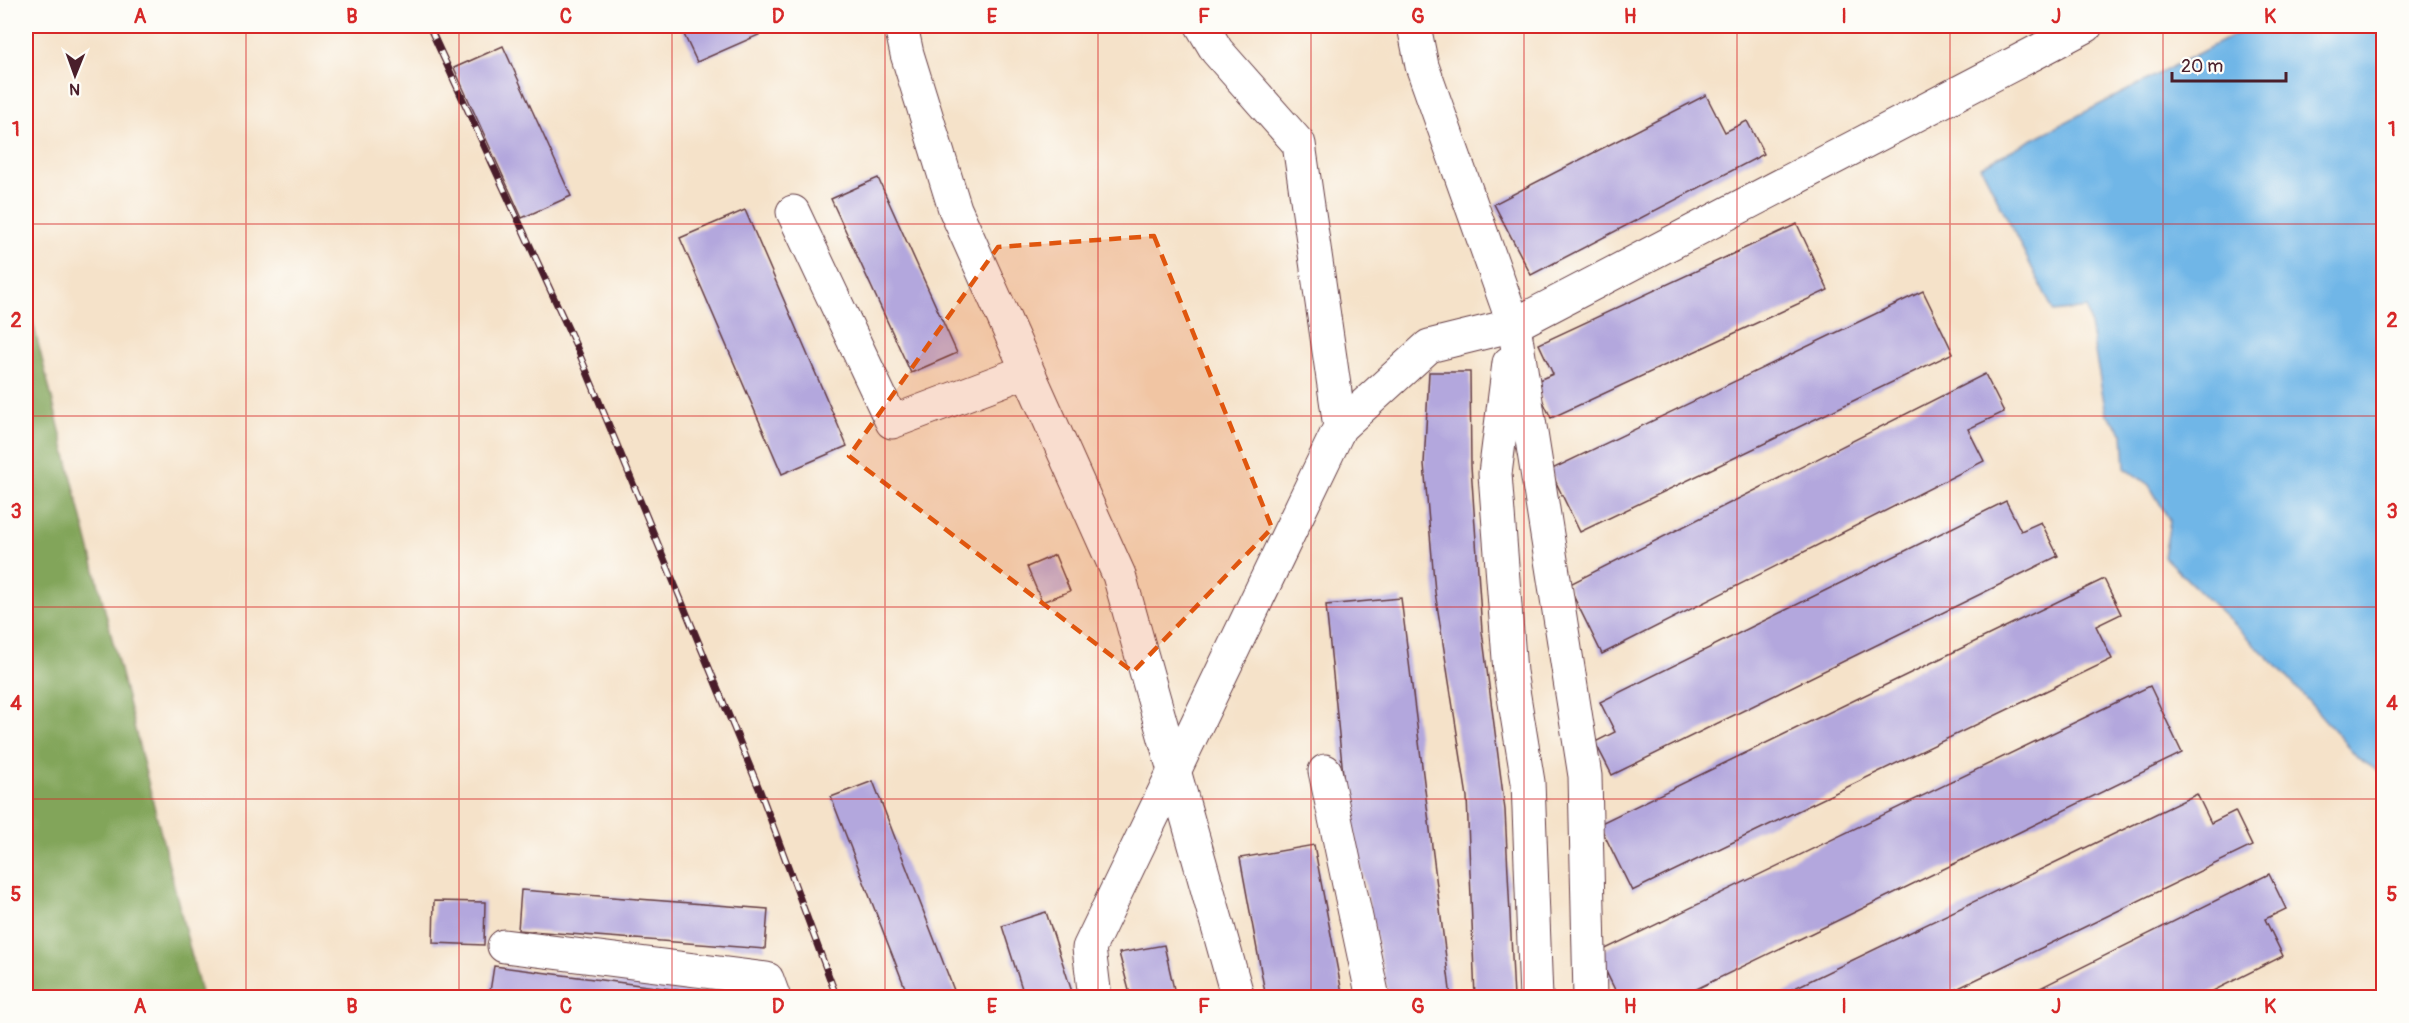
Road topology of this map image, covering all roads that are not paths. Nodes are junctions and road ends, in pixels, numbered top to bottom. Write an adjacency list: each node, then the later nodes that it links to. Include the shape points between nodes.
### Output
1 (901, 26): 7 (street, via 955,209)
2 (1202, 26): 8 (street, via 1217,51 1299,144)
3 (1414, 26): 6 (street, via 1422,66)
4 (2086, 26): 6 (street)
5 (793, 212): 7 (street, via 892,422)
6 (1514, 325): 8 (street, via 1429,346); 16 (street, via 1495,474 1510,672 1528,782); 17 (street, via 1585,776)
7 (1027, 371): 9 (street, via 1119,576)
8 (1340, 427): 9 (street)
9 (1174, 771): 13 (street, via 1089,948); 14 (street)
10 (1325, 771): 15 (street)
11 (504, 946): 12 (street, via 767,979)
12 (774, 998)
13 (1095, 998)
14 (1238, 998)
15 (1373, 998)
16 (1536, 998)
17 (1590, 998)

